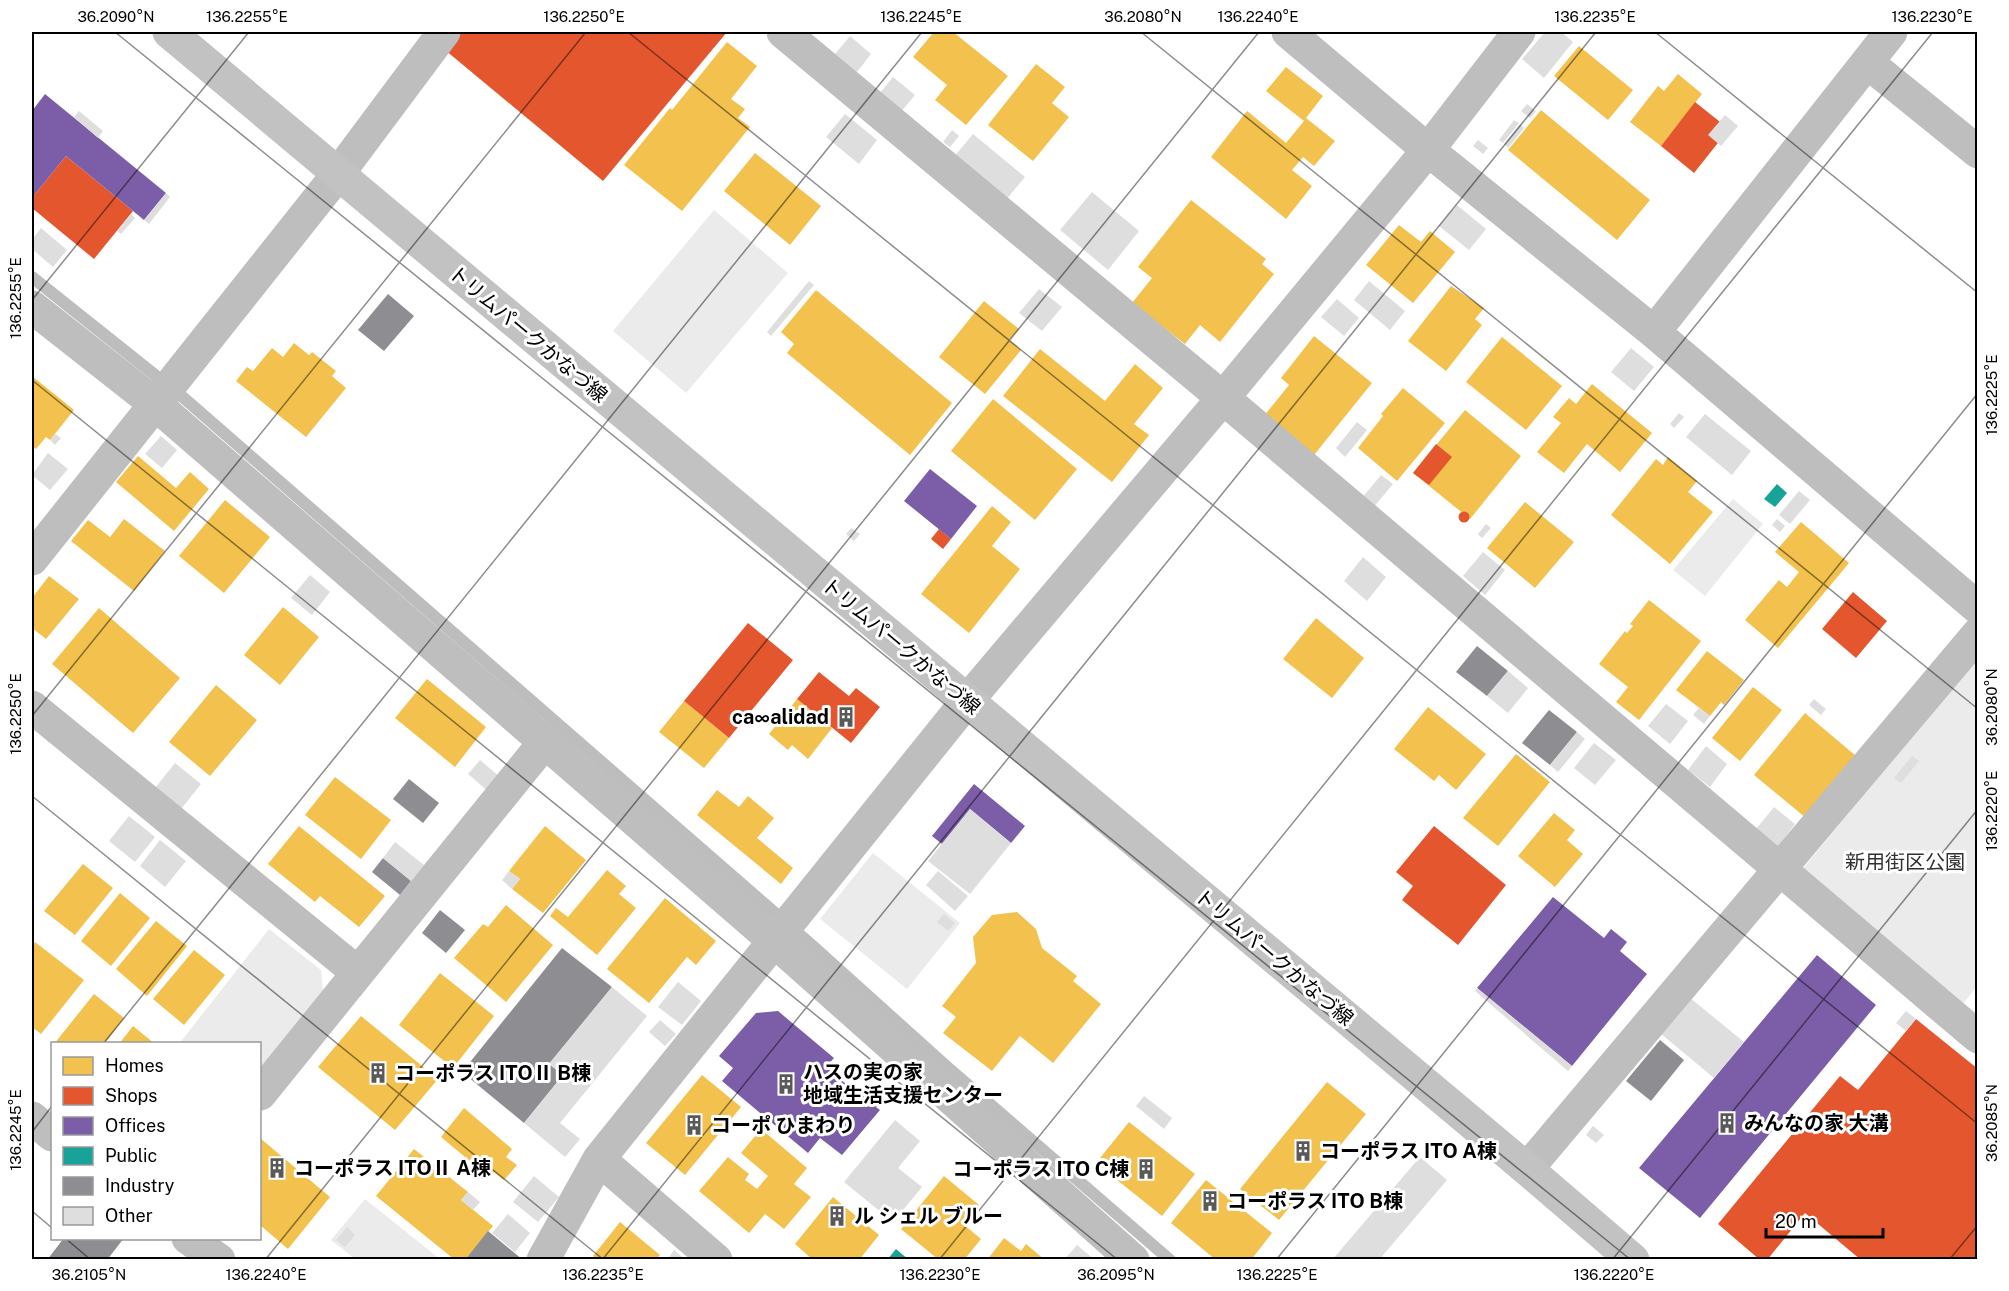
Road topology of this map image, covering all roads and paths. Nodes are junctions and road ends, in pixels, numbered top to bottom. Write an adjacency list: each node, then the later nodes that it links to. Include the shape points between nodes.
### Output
1 (169, 32): 10 (main road, トリムパークかなづ線)
2 (444, 32): 10 (street)
3 (783, 32): 13 (street)
4 (1288, 32): 8 (street)
5 (1519, 32): 8 (street)
6 (1891, 32): 7 (street)
7 (1868, 63): 9 (street); 12 (street)
8 (1428, 150): 12 (street); 13 (street)
9 (1977, 152)
10 (338, 174): 14 (street); 18 (main road, トリムパークかなづ線)
11 (32, 307): 14 (street)
12 (1654, 332): 16 (street)
13 (1223, 398): 18 (street); 21 (street)
14 (154, 403): 15 (street); 20 (street)
15 (32, 559)
16 (1977, 608)
17 (1977, 634): 21 (street)
18 (967, 701): 22 (street); 29 (main road, トリムパークかなづ線)
19 (32, 707): 23 (street)
20 (544, 743): 22 (street); 23 (street)
21 (1780, 869): 24 (street); 29 (street)
22 (773, 940): 28 (street); 34 (street)
23 (357, 972): 25 (street)
24 (1977, 1037)
25 (261, 1093)
26 (32, 1118): 27 (street)
27 (51, 1133)
28 (599, 1158): 32 (street); 33 (street)
29 (1527, 1169): 35 (main road, トリムパークかなづ線)
30 (189, 1240): 31 (street)
31 (219, 1260)
32 (543, 1260)
33 (716, 1260)
34 (1133, 1260)
35 (1633, 1260)

